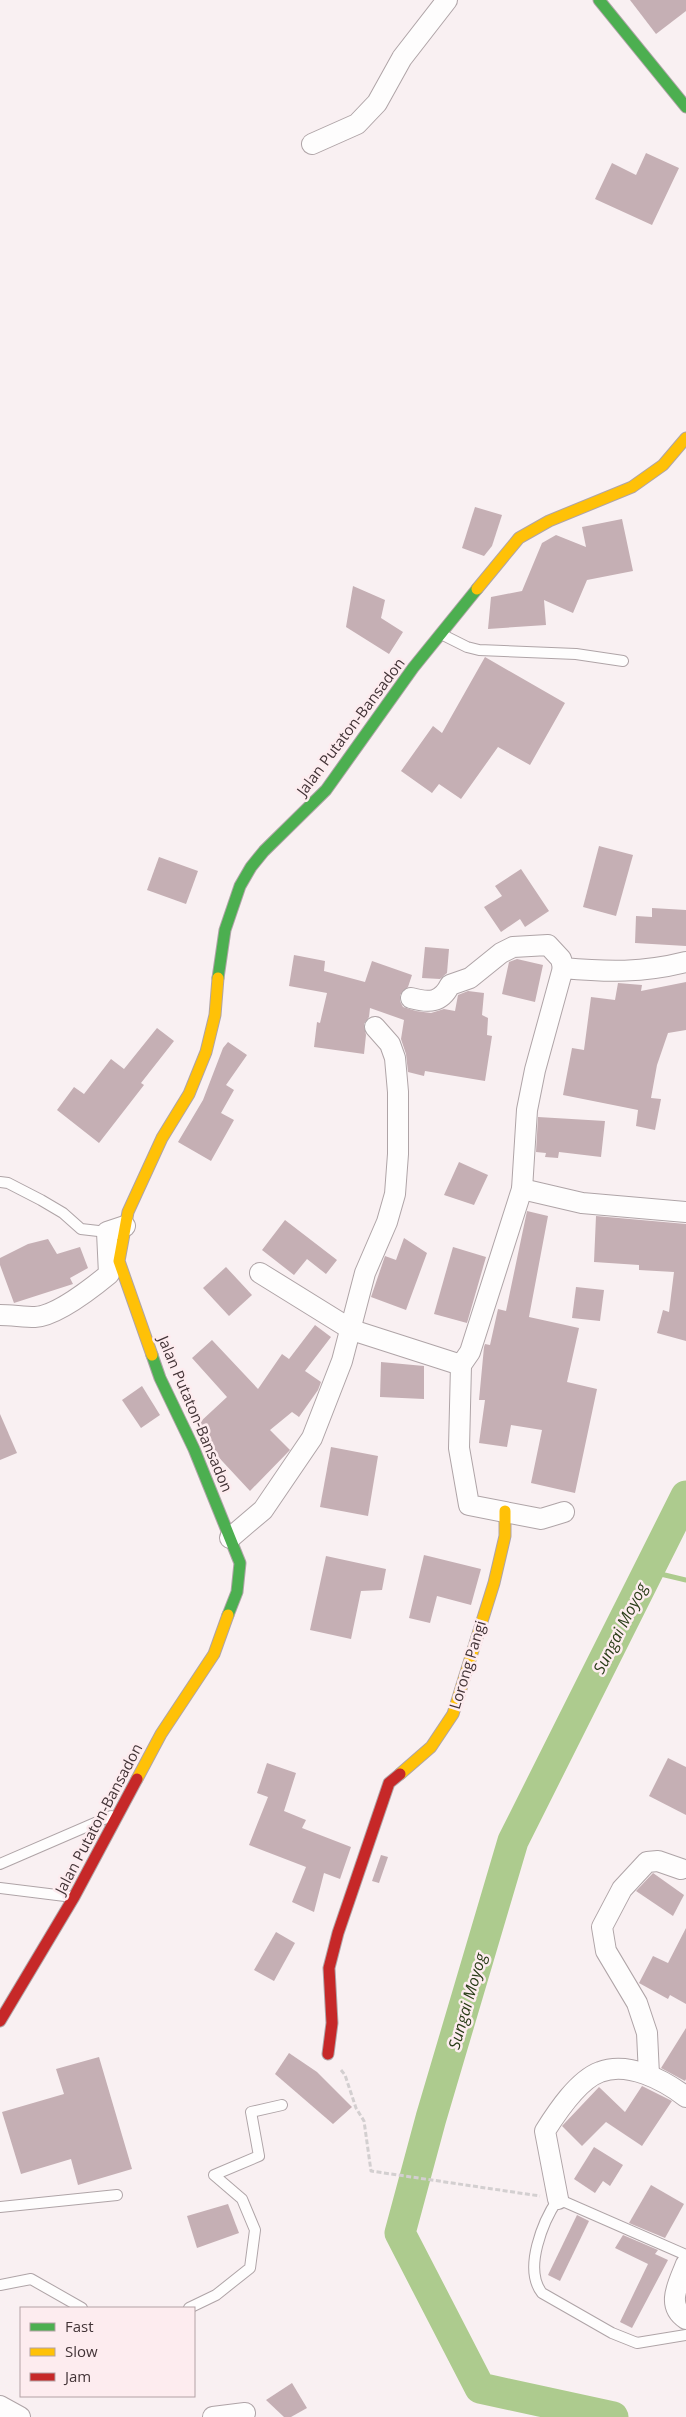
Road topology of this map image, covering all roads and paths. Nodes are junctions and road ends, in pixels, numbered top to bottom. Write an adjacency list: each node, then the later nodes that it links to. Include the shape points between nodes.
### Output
1 (447, 0): 4 (street, via 402,58 376,103 357,124)
2 (599, 0): 3 (street)
3 (686, 107)
4 (312, 144)
5 (686, 438): 6 (street, Jalan Putaton-Bansadon, via 663,465 632,487 549,521 519,538)
6 (441, 633): 7 (lane, via 479,650 576,654); 15 (street, Jalan Putaton-Bansadon, via 326,790 264,851 240,886 225,930 215,1015 206,1052 189,1094 162,1138 128,1212)
7 (623, 661)
8 (686, 962): 9 (street, via 658,969 615,972)
9 (563, 968): 10 (street, via 561,959 548,945 513,947 501,952 470,978 450,985 445,996 438,1000); 13 (street, via 527,1110)
10 (411, 998)
11 (375, 1026): 18 (street, via 390,1044 395,1058 397,1176 387,1222 365,1273)
12 (0, 1182): 15 (lane, via 28,1192 63,1213 81,1230)
13 (522, 1189): 14 (street, via 582,1203); 19 (street, via 470,1352)
14 (686, 1212)
15 (116, 1229): 17 (street, via 108,1274 93,1287 37,1317); 22 (street, Jalan Putaton-Bansadon, via 119,1261 160,1378 194,1448)
16 (260, 1273): 18 (street)
17 (0, 1314)
18 (352, 1330): 19 (street); 22 (street, via 312,1438 262,1510)
19 (461, 1365): 20 (street, via 459,1448 469,1505)
20 (504, 1511): 21 (street, via 541,1519); 29 (street, Lorong Pangi, via 505,1536 494,1583 454,1714 431,1747 389,1783 338,1933 330,1968 332,2023)
21 (564, 1512)
22 (230, 1538): 23 (street, Jalan Putaton-Bansadon, via 240,1564 237,1592 214,1654 161,1734)
23 (119, 1812): 24 (lane); 27 (street, Jalan Putaton-Bansadon)
24 (0, 1864)
25 (681, 1869): 30 (street, via 658,1861 647,1862 622,1889 602,1927 606,1951 636,2003 647,2033)
26 (0, 1888): 27 (lane)
27 (74, 1897): 28 (street, Jalan Putaton-Bansadon)
28 (0, 2021)
29 (328, 2054): 34 (path, via 345,2075 349,2092 364,2121 371,2171)
30 (648, 2076): 31 (street, via 670,2084); 34 (street, via 628,2070 599,2072 561,2106 545,2131)
31 (686, 2097)
32 (282, 2105): 40 (lane, via 251,2112 259,2156 214,2175 242,2199 255,2230 250,2268 216,2295)
33 (117, 2195): 35 (lane)
34 (558, 2198): 36 (lane); 42 (lane, via 546,2217 534,2264 536,2286 542,2293 612,2333 637,2343)
35 (0, 2207)
36 (686, 2255)
37 (686, 2264): 41 (street, via 674,2298 679,2313)
38 (0, 2285): 39 (lane, via 31,2279)
39 (80, 2307)
40 (191, 2307)
41 (686, 2319)
42 (686, 2335)
43 (0, 2406): 45 (street)
44 (245, 2413): 46 (street)
45 (20, 2417)
46 (213, 2417)

